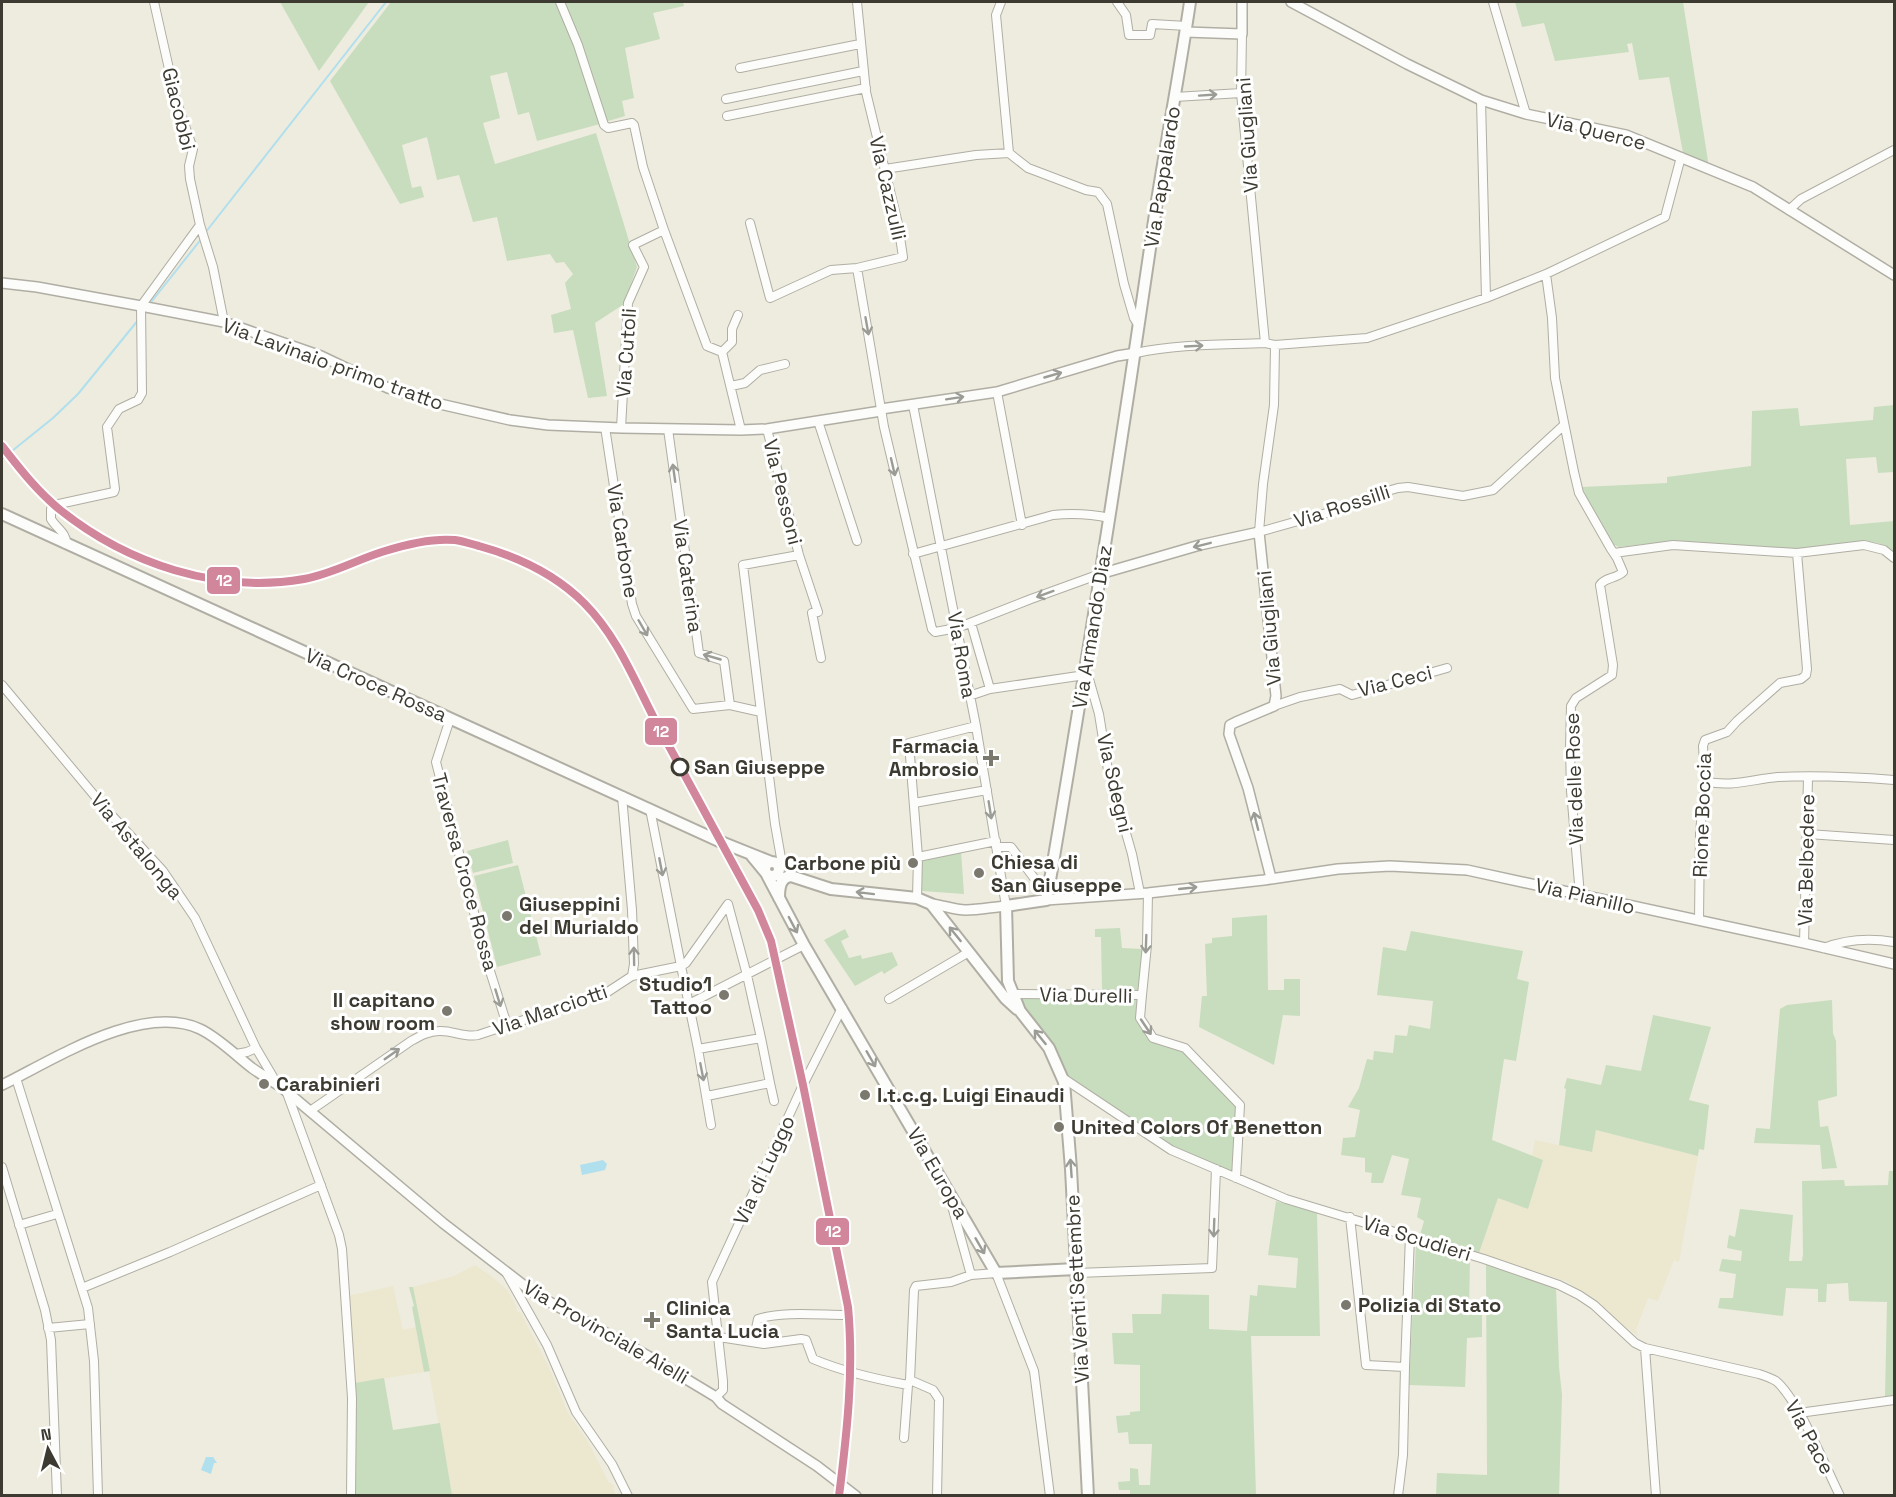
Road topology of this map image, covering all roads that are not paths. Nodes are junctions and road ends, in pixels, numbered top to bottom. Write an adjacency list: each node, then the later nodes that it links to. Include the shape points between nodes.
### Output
1 (154, 2): 28 (street, Giacobbi, via 176,100 193,149 189,173)
2 (560, 2): 29 (street, via 604,125 634,125)
3 (857, 2): 12 (street, Via Cazzulli)
4 (1001, 2): 23 (street, via 996,15)
5 (1117, 2): 10 (street, via 1126,15 1129,34 1150,35 1152,24)
6 (1190, 2): 10 (main road, Via Pappalardo)
7 (1242, 2): 11 (street, Via Giugliani)
8 (1291, 2): 19 (street, Via Querce)
9 (1493, 2): 20 (street)
10 (1186, 29): 11 (street); 17 (main road, Via Pappalardo)
11 (1242, 34): 16 (street, Via Giugliani)
12 (860, 45): 13 (street); 14 (street, Via Cazzulli)
13 (740, 68)
14 (863, 71): 15 (street, Via Cazzulli); 18 (street)
15 (866, 88): 21 (street); 25 (street, Via Cazzulli)
16 (1241, 93): 17 (street, one-way to 16); 39 (street, Via Giugliani)
17 (1175, 97): 38 (main road, Via Pappalardo)
18 (726, 99)
19 (1481, 100): 20 (street, Via Querce); 34 (street)
20 (1526, 114): 24 (street, Via Querce, via 1626,135)
21 (727, 116)
22 (1894, 150): 26 (street)
23 (1009, 153): 25 (street); 38 (street, via 1028,168 1098,192 1107,204 1124,284)
24 (1681, 157): 26 (street, Via Querce, via 1753,187); 31 (street, via 1665,217)
25 (885, 169): 30 (street, Via Cazzulli, via 903,257)
26 (1789, 210): 32 (street, Via Querce)
27 (750, 223): 30 (street, via 770,298 831,270)
28 (201, 228): 35 (street); 37 (street, Giacobbi)
29 (664, 230): 41 (street, via 707,346); 51 (street, Via Cutoli, via 633,245 644,267 628,303)
30 (857, 268): 47 (street, one-way to 47)
31 (1546, 274): 34 (street); 49 (street, Via delle Rose, via 1555,378)
32 (1894, 275)
33 (2, 283): 35 (street, Via Lavinaio primo tratto)
34 (1486, 298): 40 (street, via 1367,338)
35 (141, 306): 37 (street, Via Lavinaio primo tratto); 60 (street, via 142,393 138,400 119,409 107,427 115,489 51,509 51,519 63,533)
36 (738, 315): 41 (street, via 732,342)
37 (224, 322): 50 (street, Via Lavinaio primo tratto, via 306,350 388,388 440,404 510,420)
38 (1140, 327): 42 (main road, Via Pappalardo)
39 (1265, 343): 40 (street); 42 (street, one-way to 39)
40 (1275, 345): 58 (street, Via Giugliani, via 1274,405)
41 (722, 352): 44 (street)
42 (1136, 353): 45 (street, Via Lavinaio primo tratto, one-way to 42); 56 (main road, Via Armando Diaz)
43 (785, 364): 44 (street, via 760,370 745,383)
44 (731, 386): 54 (street)
45 (997, 392): 46 (street, Via Lavinaio primo tratto, one-way to 45); 57 (street)
46 (913, 405): 47 (street, Via Lavinaio primo tratto); 61 (street, Via Roma)
47 (881, 410): 48 (street, Via Lavinaio primo tratto); 64 (street, one-way to 64)
48 (818, 421): 53 (street, Via Lavinaio primo tratto); 59 (street)
49 (1564, 425): 58 (street, Via Rossilli, via 1493,490 1463,496 1398,488); 62 (street, Via delle Rose, via 1580,493)
50 (605, 428): 51 (street, Via Lavinaio primo tratto); 76 (street, Via Carbone, one-way to 76, via 636,616 693,709)
51 (621, 428): 52 (street, Via Lavinaio primo tratto)
52 (668, 429): 54 (street, Via Lavinaio primo tratto); 76 (street, Via Caterina, one-way to 52, via 724,661 699,653)
53 (767, 429): 54 (street, Via Lavinaio primo tratto); 65 (street, Via Pessoni)
54 (741, 430)
55 (2, 514): 60 (main road, Via Croce Rossa)
56 (1110, 518): 57 (street, via 1092,514 1053,515); 67 (main road, Via Armando Diaz)
57 (1022, 525): 61 (street)
58 (1259, 532): 67 (street, Via Rossilli, one-way to 67); 77 (street, Via Giugliani)
59 (857, 541)
60 (66, 544): 79 (main road, Via Croce Rossa)
61 (941, 547): 64 (street); 69 (street, Via Roma)
62 (1614, 553): 63 (street, via 1672,545); 98 (street, Via delle Rose, via 1623,572 1600,585 1612,675 1570,706 1571,791)
63 (1797, 553): 66 (street, via 1864,545 1884,550); 83 (street, Rione Boccia, via 1806,675 1780,683 1727,732 1704,740)
64 (913, 554): 69 (street, via 932,629 937,633)
65 (799, 555): 70 (street, Via Pessoni, via 818,612 812,613); 78 (street, via 742,565)
66 (1894, 558)
67 (1100, 574): 68 (street, one-way to 68); 72 (main road, Via Armando Diaz)
68 (971, 623): 69 (street); 74 (street)
69 (957, 628): 75 (street, Via Roma)
70 (821, 658)
71 (1448, 668): 77 (street, Via Ceci, via 1352,695 1340,689)
72 (1085, 675): 74 (street); 97 (street, Via Sdegni, via 1093,688 1108,770); 99 (main road, Via Armando Diaz)
73 (2, 685): 122 (street, Via Astalonga, via 104,807 164,871 195,918)
74 (990, 689): 75 (street)
75 (969, 696): 80 (street, Via Roma)
76 (730, 705): 78 (street)
77 (1274, 706): 95 (street, Via Giugliani, one-way to 77, via 1230,726)
78 (761, 712): 93 (street)
79 (450, 719): 85 (main road, Via Croce Rossa); 120 (street, Traversa Croce Rossa, one-way to 120, via 436,762 484,952)
80 (976, 726): 84 (street, Via Roma); 86 (street, via 909,743)
81 (1808, 778): 82 (street); 83 (street, via 1778,777 1726,785); 88 (street, Via Belbedere)
82 (1894, 780)
83 (1705, 781): 104 (street, Rione Boccia)
84 (987, 790): 86 (street); 90 (street, Via Roma, one-way to 90)
85 (622, 796): 87 (main road, Via Croce Rossa); 113 (street, Via Marciotti, one-way to 85, via 632,910)
86 (914, 803): 92 (street)
87 (650, 809): 91 (main road, Via Croce Rossa); 111 (street, one-way to 111)
88 (1808, 834): 89 (street); 106 (street, Via Belbedere)
89 (1894, 840)
90 (996, 844): 92 (street); 99 (street, via 1011,847); 103 (street, Via Roma)
91 (752, 856): 93 (main road, Via Croce Rossa); 94 (main road, Via Croce Rossa)
92 (918, 857): 101 (street)
93 (777, 863): 94 (main road, via 765,867); 96 (main road, Via Croce Rossa)
94 (766, 873): 100 (main road, Via Europa)
95 (1271, 878): 97 (street, Via Pianillo, one-way to 95); 98 (street, Via Pianillo, via 1338,868 1427,867 1490,874)
96 (813, 883): 100 (main road, via 787,876 779,887); 101 (main road, one-way to 96)
97 (1144, 893): 99 (street, Via Pianillo); 115 (street, Via Sdegni, one-way to 115, via 1147,945)
98 (1580, 895): 104 (street, Via Pianillo)
99 (1047, 896): 103 (main road)
100 (778, 898): 107 (main road, Via Europa, one-way to 107)
101 (918, 898): 102 (main road)
102 (931, 904): 103 (street, via 967,910); 109 (main road, one-way to 102)
103 (1006, 906): 114 (main road, via 1008,981)
104 (1699, 920): 106 (street, Via Pianillo)
105 (1894, 942): 108 (street, via 1860,939)
106 (1804, 943): 108 (street, Via Pianillo)
107 (804, 945): 112 (street); 118 (main road, Via Europa)
108 (1824, 948): 110 (street, Via Pianillo)
109 (969, 952): 116 (street); 119 (main road)
110 (1894, 964)
111 (681, 966): 112 (street, via 728,904); 113 (street); 117 (street)
112 (747, 975): 117 (street); 121 (street)
113 (632, 976): 120 (street, Via Marciotti, via 606,993)
114 (1013, 994): 115 (street, Via Durelli); 119 (main road)
115 (1142, 995): 138 (street, Via Durelli, one-way to 138, via 1140,1018 1153,1038 1185,1048 1240,1105)
116 (889, 999)
117 (689, 1004): 123 (street)
118 (842, 1008): 140 (main road, Via Europa, one-way to 140); 153 (street, Via di Luggo, via 712,1282)
119 (1020, 1011): 126 (main road, Via Venti Settembre, one-way to 119, via 1049,1048)
120 (507, 1025): 133 (street, Via Marciotti, one-way to 120, via 423,1035 442,1031 472,1036)
121 (761, 1038): 123 (street); 128 (street)
122 (256, 1048): 124 (street); 127 (street, Via Astalonga)
123 (698, 1049): 131 (street, one-way to 131)
124 (236, 1054): 125 (street, via 200,1029 180,1023 153,1023 86,1042); 127 (street)
125 (16, 1078): 129 (street); 141 (street)
126 (1062, 1079): 137 (street, Via Scudieri, via 1171,1150); 146 (main road, Via Venti Settembre, one-way to 126)
127 (277, 1083): 130 (street, Via Astalonga)
128 (770, 1083): 131 (street); 132 (street)
129 (2, 1085)
130 (286, 1091): 133 (street, Via Astalonga); 139 (street)
131 (707, 1096): 134 (street)
132 (774, 1101)
133 (310, 1111): 135 (street, Via Astalonga)
134 (711, 1125)
135 (336, 1132): 145 (street, Via Provinciale Aielli, via 396,1185)
136 (2, 1167): 143 (street)
137 (1216, 1169): 138 (street, Via Scudieri); 146 (street, one-way to 146, via 1212,1268)
138 (1236, 1178): 142 (street, Via Scudieri, via 1286,1199)
139 (321, 1185): 149 (street); 165 (street, via 342,1249 352,1398)
140 (947, 1189): 147 (main road, Via Europa, one-way to 147); 148 (street)
141 (57, 1214): 143 (street); 149 (street)
142 (1350, 1217): 144 (street, Via Scudieri); 156 (street, via 1366,1365)
143 (19, 1225): 152 (street)
144 (1410, 1236): 155 (street, Via Scudieri, via 1579,1294); 156 (street)
145 (505, 1270): 159 (street, Via Provinciale Aielli, via 535,1294); 166 (street, via 547,1345 576,1413 612,1464)
146 (1077, 1271): 147 (main road); 170 (main road, Via Venti Settembre)
147 (996, 1274): 148 (street); 169 (street, Via Europa, via 1034,1371)
148 (971, 1275): 158 (street, via 916,1286)
149 (82, 1288): 151 (street)
150 (846, 1315): 154 (street, via 761,1318)
151 (90, 1324): 152 (street); 164 (street)
152 (48, 1328): 163 (street)
153 (718, 1337): 154 (street); 159 (street, Via di Luggo, via 723,1390)
154 (753, 1342): 158 (street, via 806,1340 813,1359 837,1369 864,1377)
155 (1645, 1348): 157 (street, Via Scudieri); 172 (street)
156 (1405, 1367): 171 (street)
157 (1776, 1381): 161 (street, Via Pace)
158 (909, 1382): 162 (street); 168 (street, via 933,1390 939,1399)
159 (716, 1397): 167 (street, Via Provinciale Aielli)
160 (1894, 1400): 161 (street)
161 (1799, 1413): 173 (street, Via Pace)
162 (904, 1438)
163 (57, 1496)
164 (98, 1496)
165 (351, 1496)
166 (628, 1496)
167 (856, 1496)
168 (937, 1496)
169 (1050, 1496)
170 (1088, 1496)
171 (1398, 1496)
172 (1656, 1496)
173 (1840, 1496)

